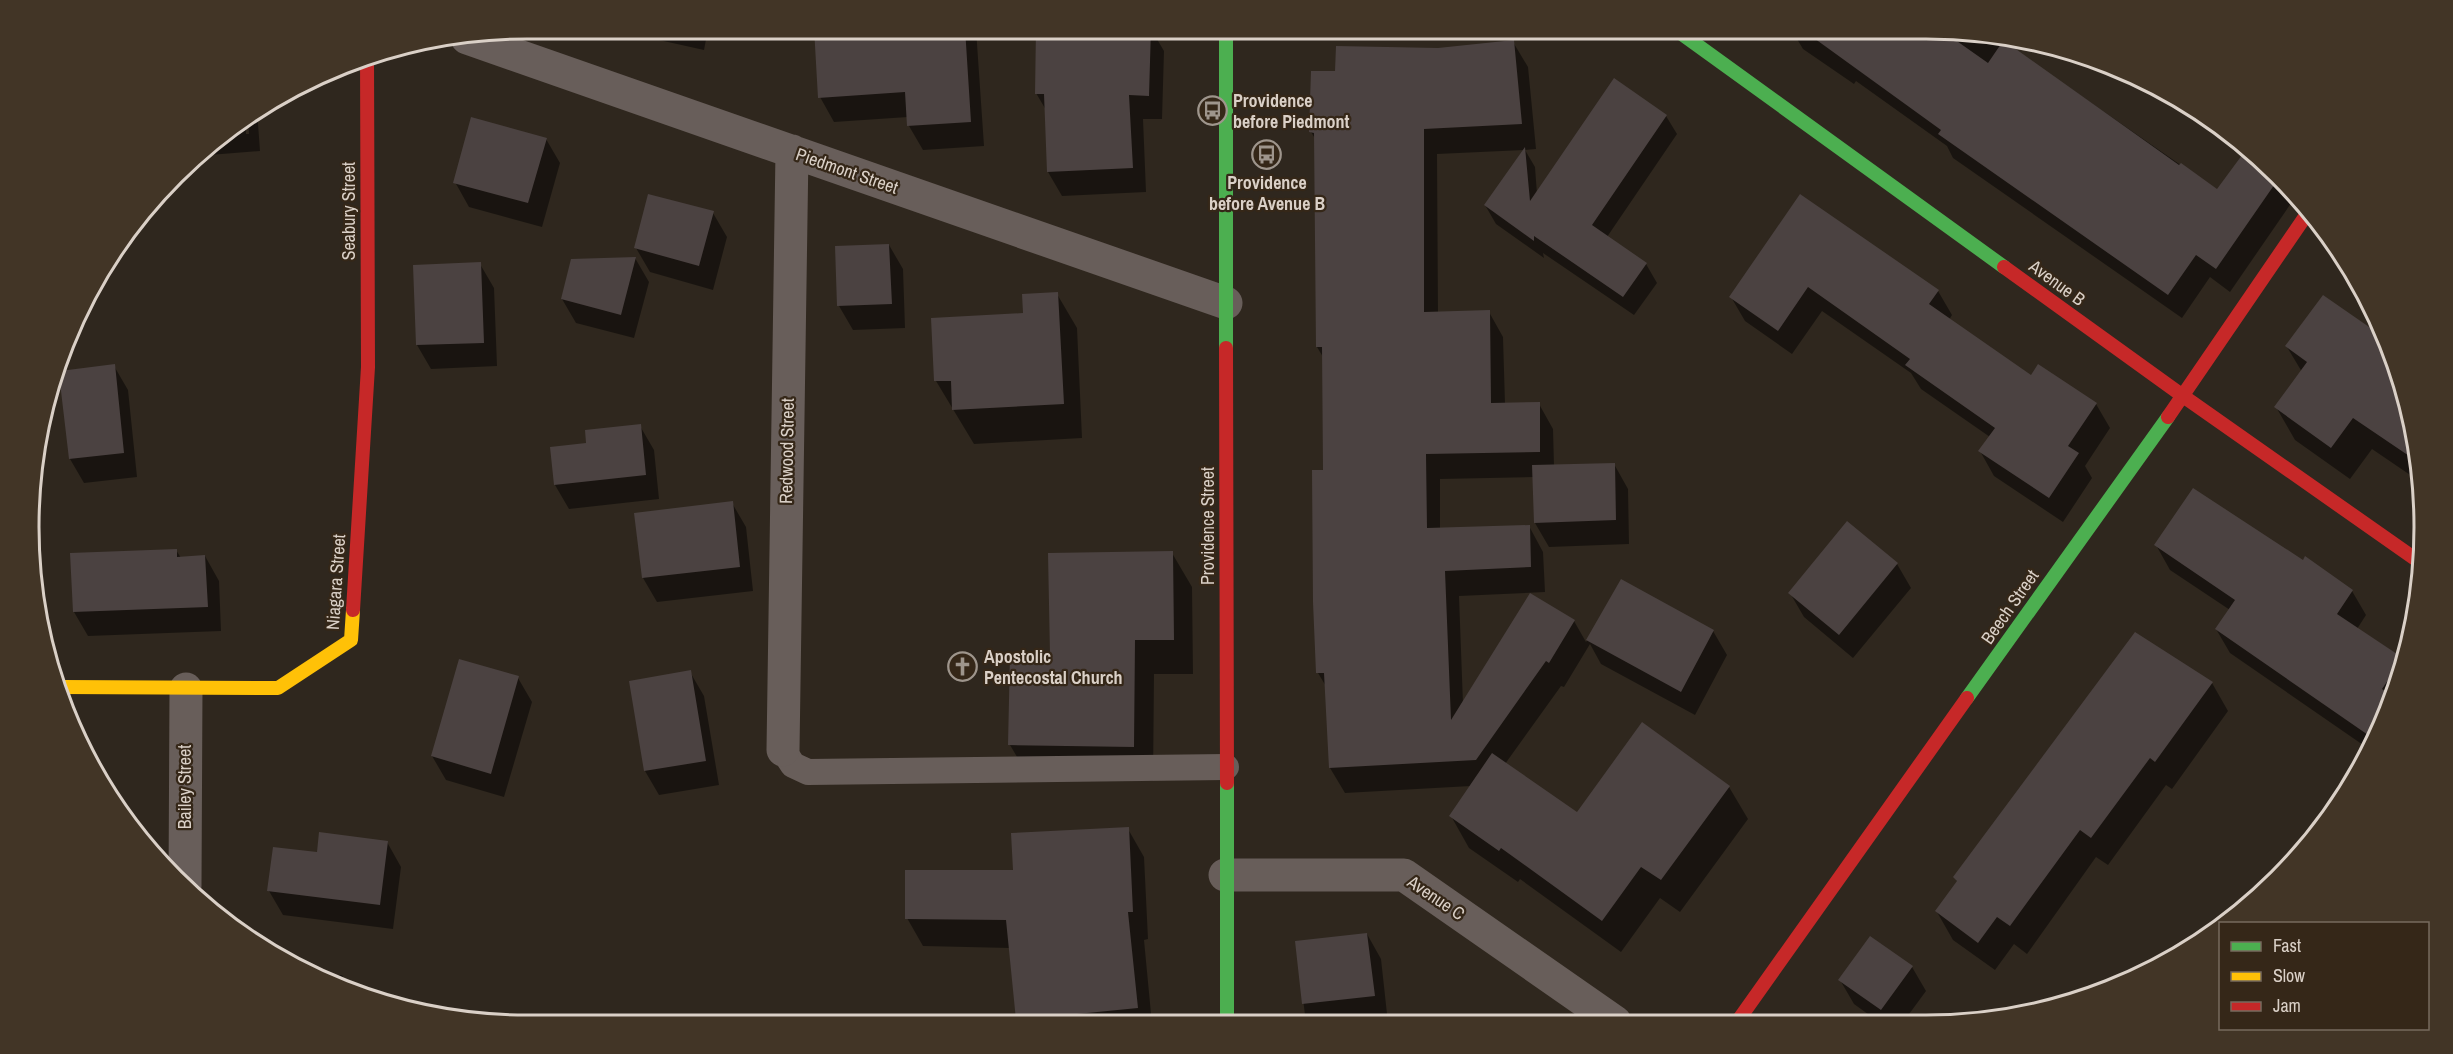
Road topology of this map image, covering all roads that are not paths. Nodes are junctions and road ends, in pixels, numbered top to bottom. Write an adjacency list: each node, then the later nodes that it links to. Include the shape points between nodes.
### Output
1 (1226, 39): 7 (street, Providence Street)
2 (1690, 39): 9 (street, Avenue B)
3 (477, 42): 5 (street, Piedmont Street)
4 (367, 66): 8 (street, Seabury Street)
5 (792, 151): 7 (street, Piedmont Street); 13 (street, Redwood Street)
6 (2303, 218): 9 (street, Beech Street)
7 (1226, 303): 14 (street, Providence Street)
8 (368, 367): 12 (street, Niagara Street, via 351,640 278,688)
9 (2182, 396): 10 (street, Avenue B); 19 (street, Beech Street)
10 (2413, 557)
11 (66, 687): 12 (street, Niagara Street)
12 (186, 689): 15 (street, Bailey Street)
13 (783, 750): 14 (lane, via 793,765 808,772)
14 (1226, 767): 16 (street, Providence Street)
15 (184, 874)
16 (1225, 875): 17 (street, Providence Street); 18 (street, Avenue C, via 1404,875)
17 (1227, 1015)
18 (1605, 1015)
19 (1742, 1015)

